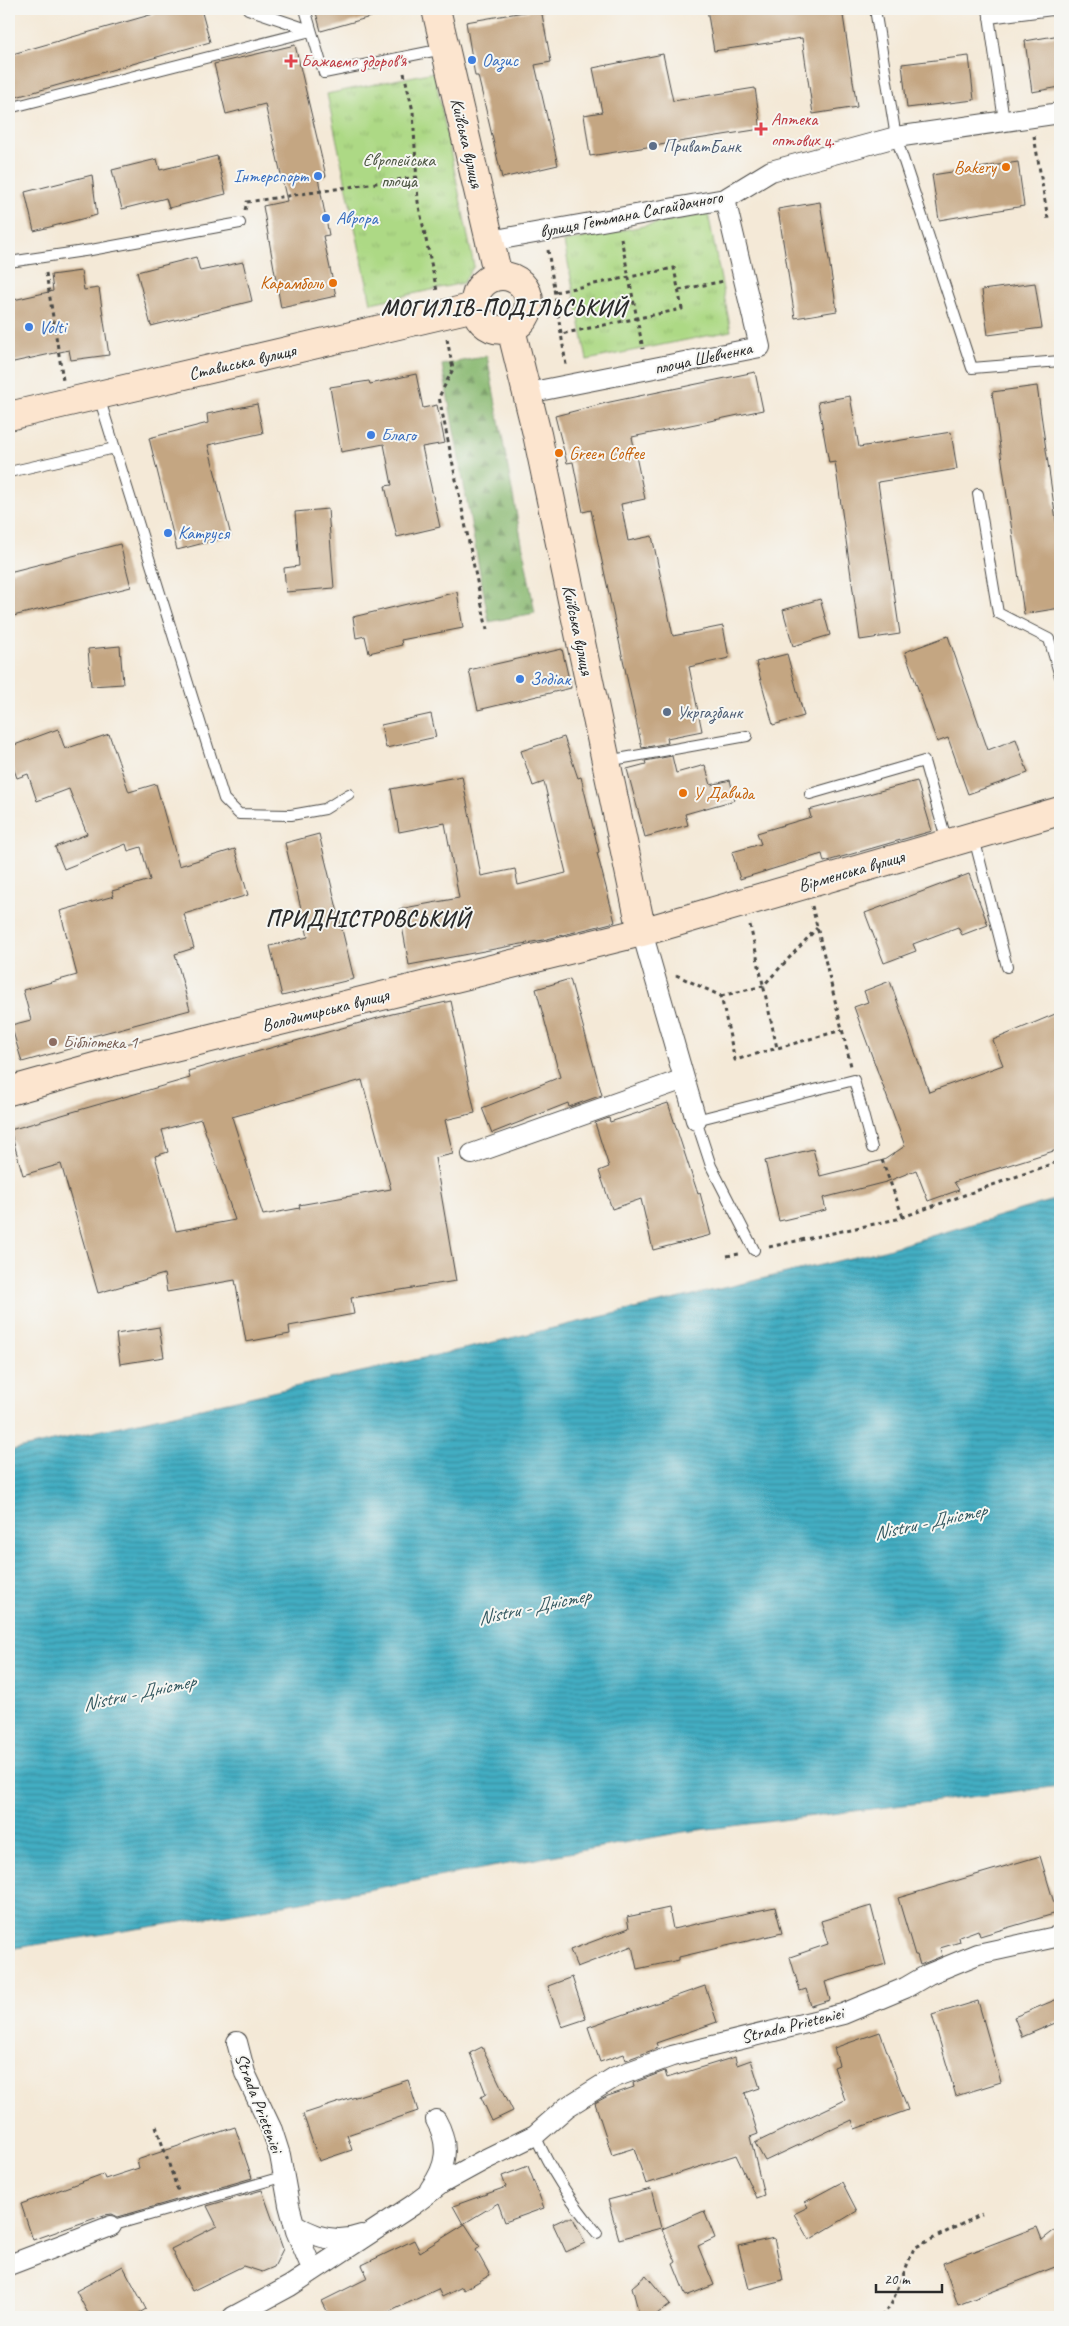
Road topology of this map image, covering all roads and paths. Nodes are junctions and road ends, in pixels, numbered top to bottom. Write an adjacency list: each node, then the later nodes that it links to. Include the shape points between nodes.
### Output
1 (248, 9): 7 (lane)
2 (305, 9): 7 (lane)
3 (436, 9): 8 (main road, Київська вулиця)
4 (875, 9): 14 (lane)
5 (1060, 9): 6 (lane)
6 (989, 13): 13 (lane)
7 (311, 31): 9 (lane, via 324,73); 10 (lane)
8 (445, 48): 9 (lane); 21 (main road, Київська вулиця)
9 (401, 57): 15 (path, via 413,111)
10 (9, 108)
11 (1060, 113): 12 (street, вулиця Гетьмана Сагайдачного)
12 (1030, 118): 13 (street, вулиця Гетьмана Сагайдачного); 18 (path)
13 (1004, 121): 14 (street, вулиця Гетьмана Сагайдачного)
14 (896, 137): 16 (street, вулиця Гетьмана Сагайдачного, via 771,171); 34 (lane, via 972,368)
15 (417, 177): 19 (path, via 247,202); 30 (path, via 418,202)
16 (725, 199): 17 (street, вулиця Гетьмана Сагайдачного); 26 (street, площа Шевченка)
17 (617, 218): 20 (street, вулиця Гетьмана Сагайдачного); 25 (path)
18 (1048, 219)
19 (240, 223): 22 (lane)
20 (545, 231): 21 (street, вулиця Гетьмана Сагайдачного); 28 (path)
21 (490, 241): 24 (main road, Київська вулиця)
22 (43, 256): 23 (lane); 39 (path)
23 (9, 262)
24 (498, 276): 29 (main road, via 481,285); 32 (main road, via 514,279 526,293 528,310 524,319)
25 (629, 277): 27 (path, via 674,268); 28 (path); 31 (path)
26 (744, 277): 27 (path); 35 (street, площа Шевченка, via 760,347)
27 (678, 290): 31 (path, via 682,309)
28 (555, 292): 33 (path)
29 (475, 307): 30 (main road, Стависька вулиця); 32 (main road, via 478,318 486,325 494,329)
30 (442, 315): 38 (main road, Стависька вулиця); 44 (path, via 453,369 440,397)
31 (637, 318): 33 (path); 35 (path)
32 (511, 329): 37 (main road, Київська вулиця)
33 (561, 334): 36 (path)
34 (1060, 361)
35 (647, 370): 36 (street, площа Шевченка)
36 (570, 385): 37 (street, площа Шевченка)
37 (528, 394): 47 (main road, Київська вулиця)
38 (99, 396): 39 (main road, Стависька вулиця); 41 (lane)
39 (66, 403): 40 (main road, Стависька вулиця)
40 (9, 416)
41 (115, 448): 42 (lane); 48 (lane, via 224,799 238,814 291,815 325,809)
42 (9, 472)
43 (978, 494): 45 (lane, via 998,613 1048,639)
44 (487, 630)
45 (1060, 676)
46 (747, 736): 47 (lane)
47 (606, 761): 56 (main road, Київська вулиця)
48 (349, 794)
49 (810, 794): 52 (lane, via 924,761)
50 (1060, 811): 51 (main road, Вірменська вулиця)
51 (974, 836): 52 (main road, Вірменська вулиця); 58 (lane)
52 (948, 843): 53 (main road, Вірменська вулиця)
53 (806, 884): 54 (main road, Вірменська вулиця); 55 (path)
54 (745, 902): 56 (main road, Вірменська вулиця); 59 (path)
55 (817, 928): 59 (path); 61 (path)
56 (642, 932): 57 (street); 65 (main road, Володимирська вулиця, via 109,1063)
57 (651, 963): 60 (path); 63 (street)
58 (1007, 968)
59 (763, 986): 60 (path); 62 (path)
60 (721, 996): 62 (path, via 735,1060)
61 (842, 1030): 62 (path); 64 (path)
62 (777, 1048)
63 (684, 1079): 66 (street); 68 (street)
64 (854, 1080): 66 (lane); 67 (lane)
65 (9, 1091)
66 (696, 1120): 71 (lane, via 711,1166)
67 (872, 1148): 70 (path, via 882,1159)
68 (472, 1154)
69 (1060, 1161): 70 (path)
70 (903, 1217): 71 (path)
71 (754, 1250): 72 (path)
72 (727, 1256)
73 (1060, 1936): 77 (street, Strada Prieteniei, via 978,1954 843,2014 672,2056 623,2074 567,2107)
74 (237, 2042): 78 (street, Strada Prieteniei, via 245,2074 272,2130)
75 (436, 2120): 79 (street, Strada Prieteniei, via 446,2149 444,2165 431,2188)
76 (156, 2126): 80 (path)
77 (535, 2135): 79 (street, Strada Prieteniei, via 442,2183); 85 (lane, via 546,2161 572,2204)
78 (285, 2176): 80 (lane); 82 (street, Strada Prieteniei)
79 (418, 2201): 84 (street, Strada Prieteniei)
80 (183, 2206): 83 (lane)
81 (982, 2214): 89 (path, via 914,2248 891,2305)
82 (294, 2224): 84 (street, Strada Prieteniei, via 323,2238 356,2237); 87 (street, Strada Prieteniei)
83 (111, 2226): 86 (street)
84 (373, 2230): 87 (street, Strada Prieteniei)
85 (597, 2234)
86 (9, 2265)
87 (312, 2271): 88 (street, Strada Prieteniei)
88 (233, 2317)
89 (882, 2317)

